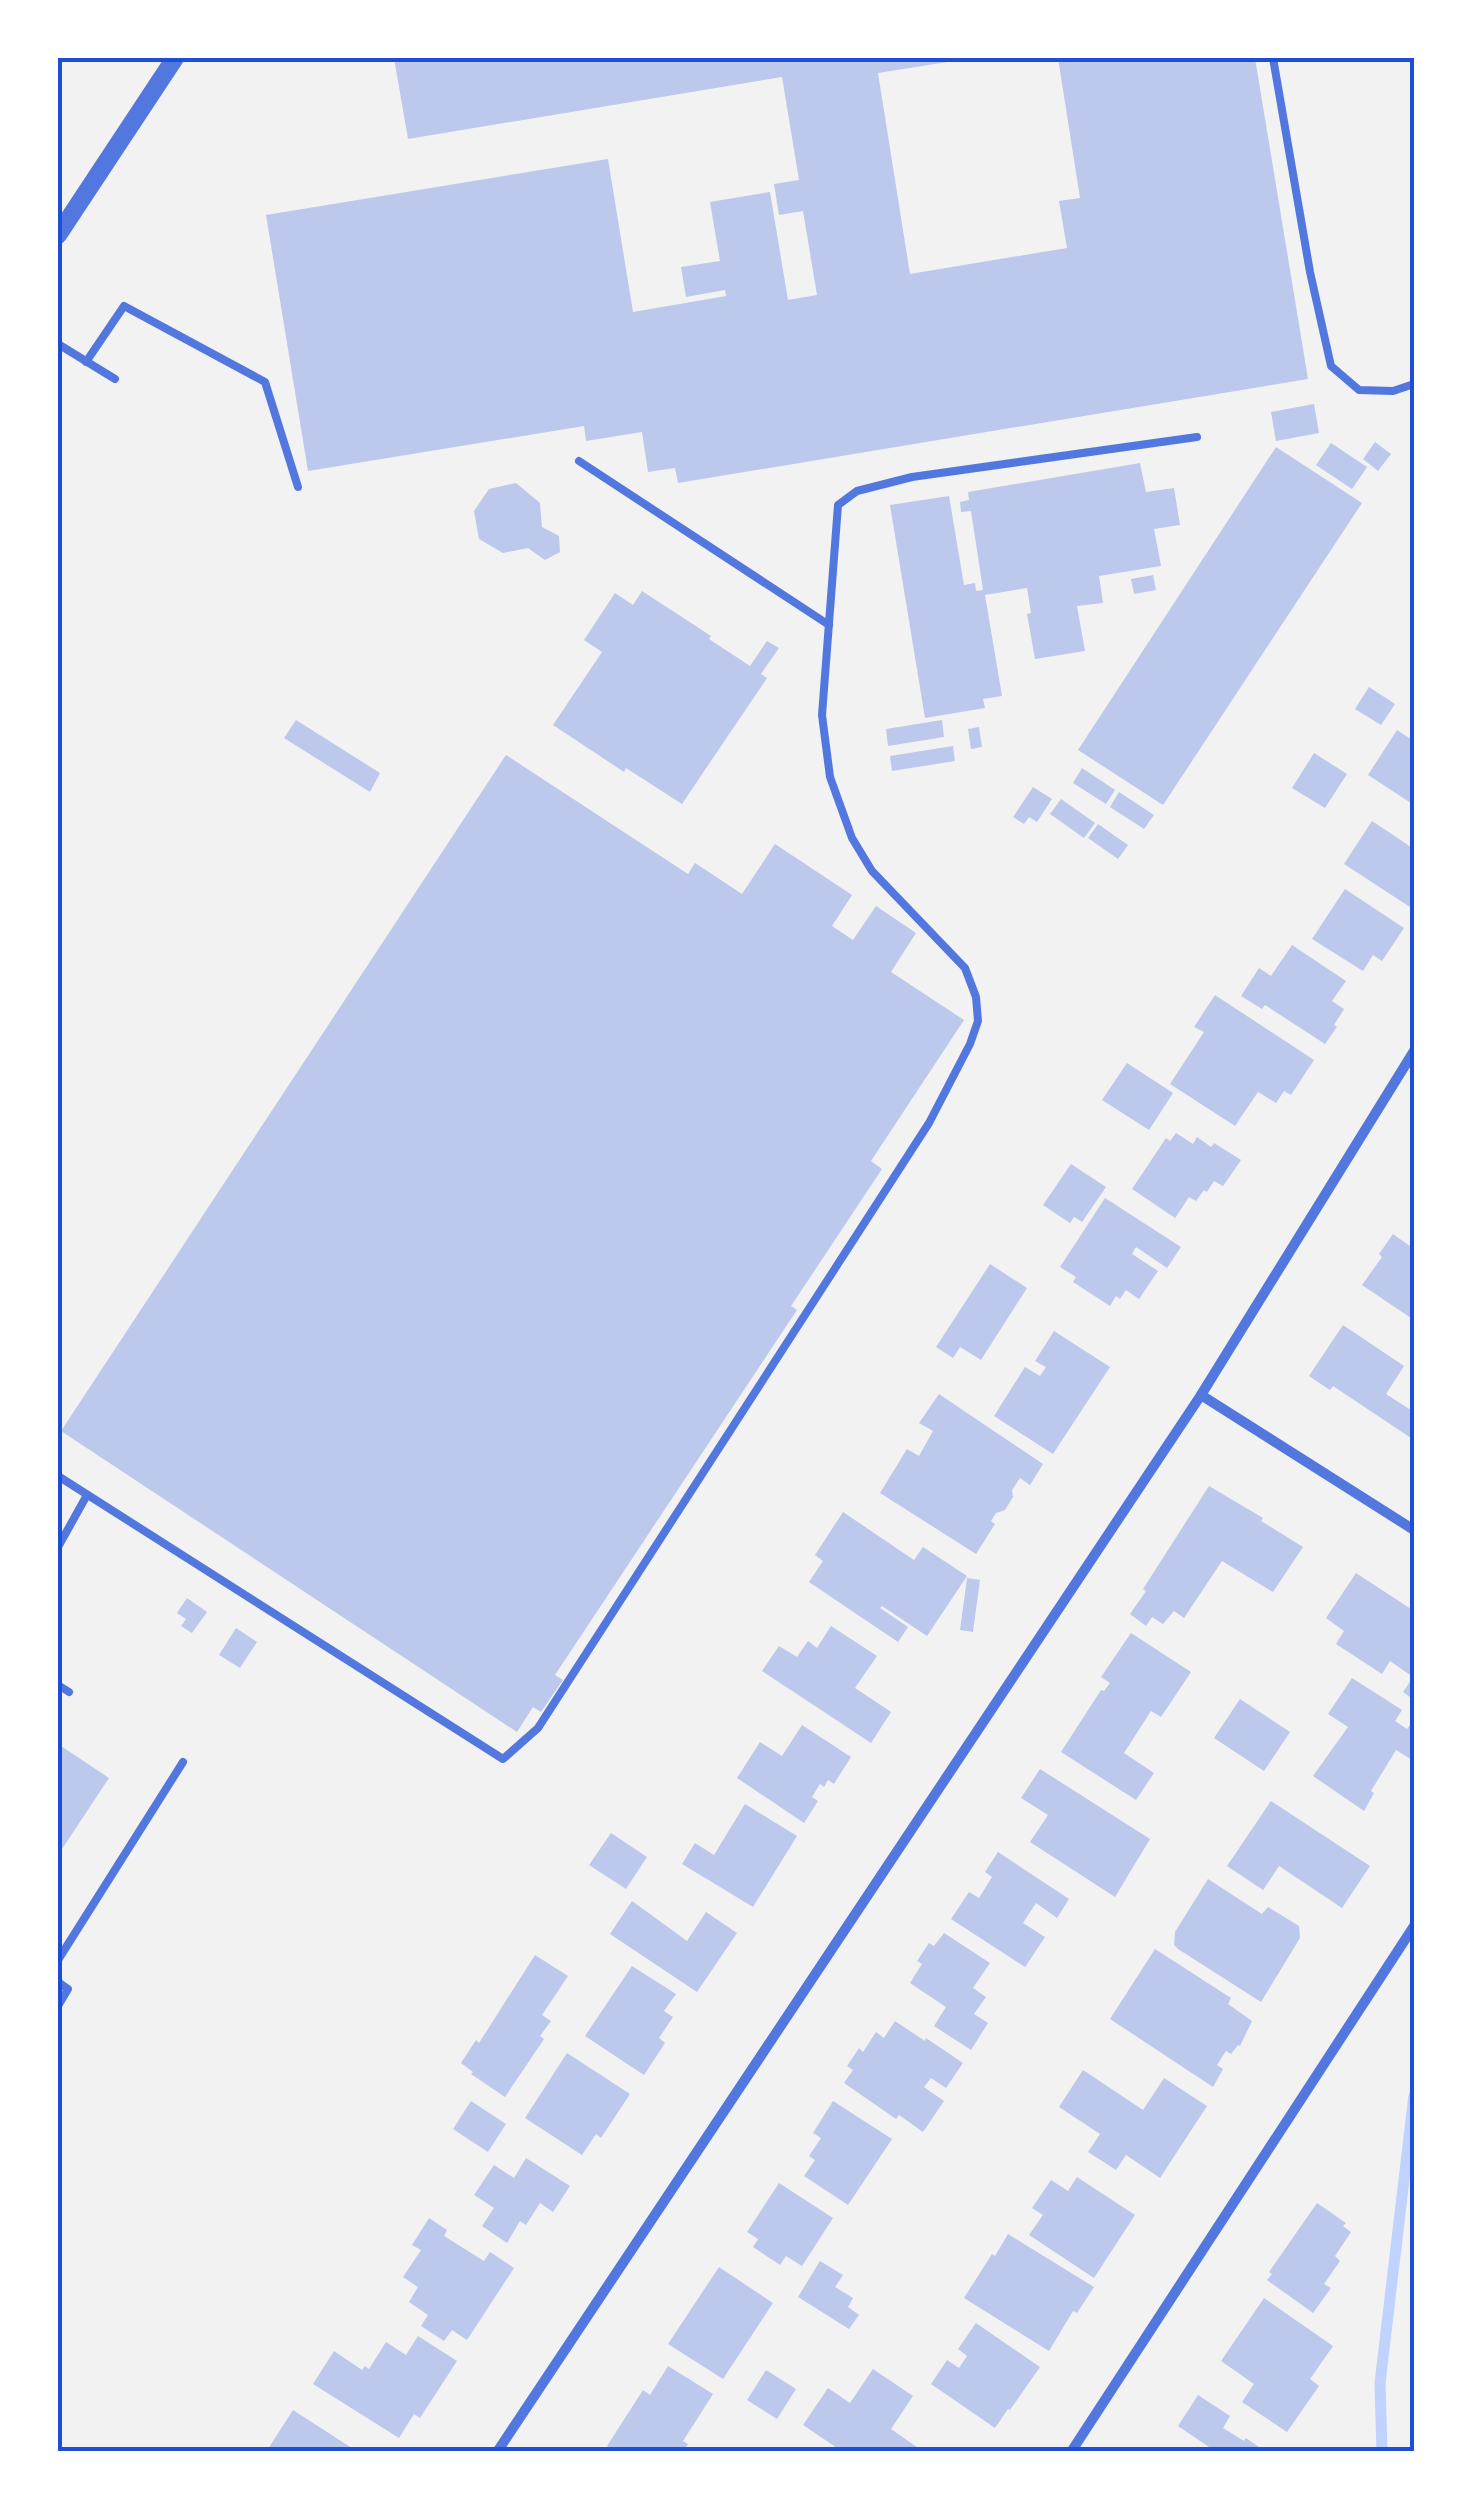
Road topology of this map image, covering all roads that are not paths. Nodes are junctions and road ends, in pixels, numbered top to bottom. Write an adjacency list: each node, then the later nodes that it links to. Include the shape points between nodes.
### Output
1 (175, 58): 3 (street)
2 (1274, 58): 7 (lane, via 1331,366 1359,390 1392,392)
3 (58, 235)
4 (58, 344): 5 (lane)
5 (86, 362): 6 (lane); 10 (lane, via 124,306 265,382)
6 (115, 379)
7 (1414, 384)
8 (1197, 437): 11 (lane, via 912,477 857,491 838,506)
9 (578, 461): 11 (lane)
10 (298, 487)
11 (828, 624): 15 (lane, via 822,715 830,777 852,838 872,871 965,968 978,1021 929,1123 538,1728 503,1759)
12 (1414, 1051): 13 (street)
13 (1201, 1395): 16 (street); 25 (street)
14 (58, 1476): 15 (lane)
15 (87, 1496): 17 (lane)
16 (1414, 1530)
17 (58, 1547)
18 (58, 1685): 19 (lane)
19 (69, 1692)
20 (183, 1762): 22 (lane)
21 (1414, 1926): 26 (street)
22 (58, 1960)
23 (58, 1982): 24 (lane, via 68,1989)
24 (58, 2006)
25 (497, 2452)
26 (1072, 2452)

